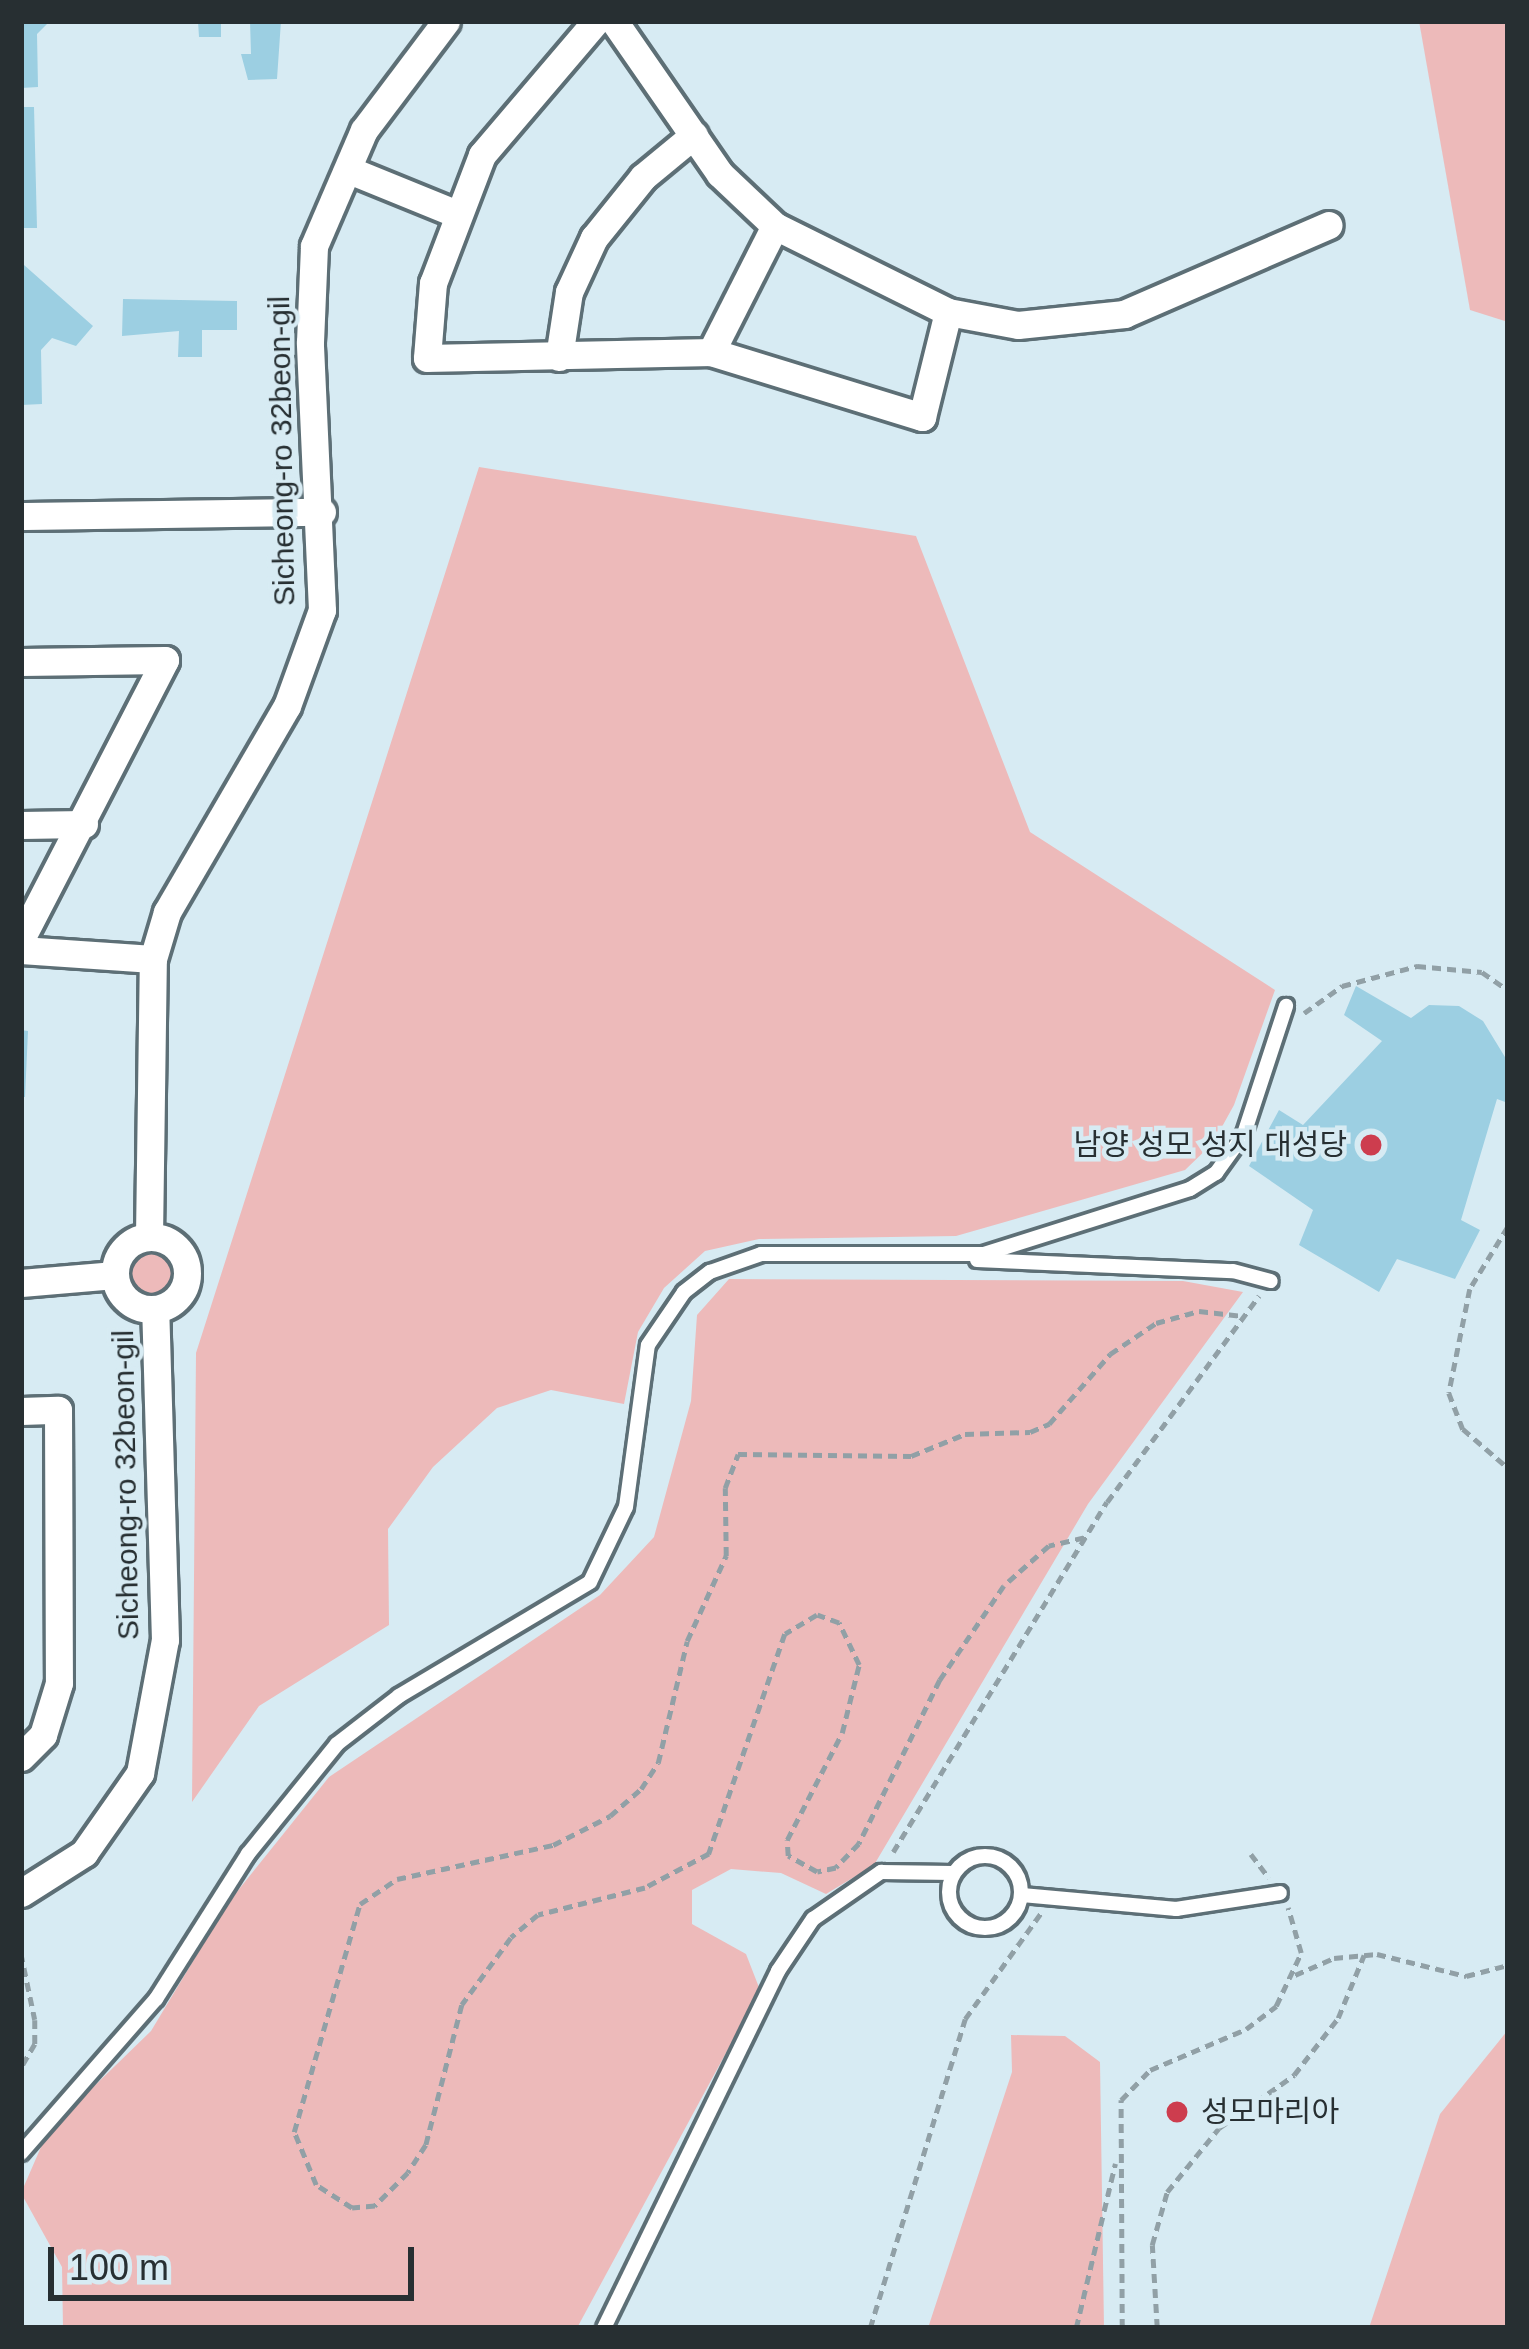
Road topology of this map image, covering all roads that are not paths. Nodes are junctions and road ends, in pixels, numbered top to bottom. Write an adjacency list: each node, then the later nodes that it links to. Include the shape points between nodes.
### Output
1 (446, 21): 5 (street, Sicheong-ro 32beon-gil, via 364,130)
2 (596, 21): 6 (street, via 482,155)
3 (614, 21): 4 (street)
4 (694, 135): 8 (street, via 720,174); 11 (street, via 643,177 594,238 569,292)
5 (349, 170): 6 (street); 12 (street, Sicheong-ro 32beon-gil, via 314,246 310,342)
6 (454, 213): 11 (street, via 433,283 427,358)
7 (1329, 225): 9 (street, via 1124,314 1018,325)
8 (775, 226): 9 (street); 10 (street)
9 (948, 313): 10 (street, via 922,418)
10 (711, 352): 11 (street)
11 (559, 358)
12 (322, 512): 13 (street); 19 (street, Sicheong-ro 32beon-gil, via 322,610 286,706 167,912)
13 (21, 516)
14 (21, 662): 15 (street, via 165,659)
15 (84, 824): 16 (street); 17 (street)
16 (21, 825)
17 (21, 939)
18 (21, 950): 19 (street)
19 (153, 959): 21 (street, Sicheong-ro 32beon-gil)
20 (1286, 1006): 22 (lane, via 1244,1134 1216,1173 1190,1190 1024,1244)
21 (149, 1237): 23 (street, via 121,1253); 26 (street, via 181,1252 187,1276 177,1298)
22 (942, 1259): 24 (lane, via 1233,1271); 33 (lane, via 761,1254 710,1272 684,1292 648,1345 626,1507 590,1582 399,1696 337,1744 248,1854 156,1999)
23 (116, 1275): 25 (street); 26 (street, via 124,1296)
24 (1271, 1281)
25 (21, 1282)
26 (155, 1310): 30 (street, Sicheong-ro 32beon-gil, via 165,1640 140,1773 84,1852)
27 (21, 1411): 28 (street, via 58,1410 59,1660 43,1735)
28 (21, 1757)
29 (953, 1874): 32 (lane, via 972,1858 996,1857 1016,1872); 32 (lane, via 952,1908 980,1928 1012,1917); 34 (lane, via 881,1872 813,1919 778,1971)
30 (21, 1893)
31 (1280, 1893): 32 (lane, via 1176,1909)
32 (1022, 1895)
33 (21, 2153)
34 (604, 2328)

